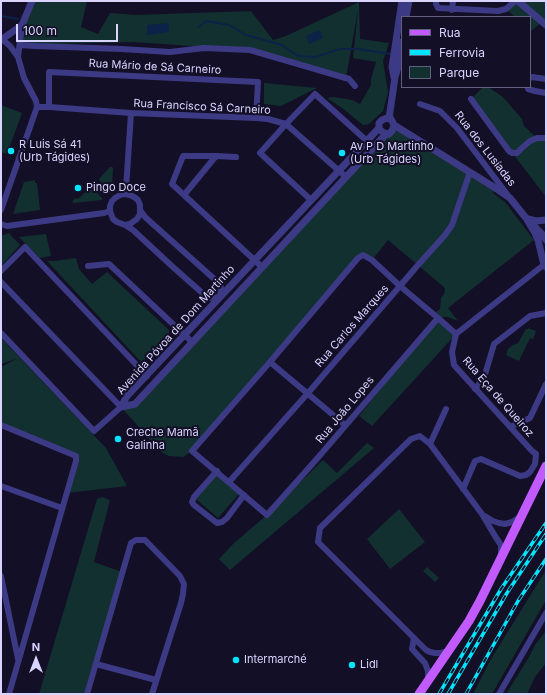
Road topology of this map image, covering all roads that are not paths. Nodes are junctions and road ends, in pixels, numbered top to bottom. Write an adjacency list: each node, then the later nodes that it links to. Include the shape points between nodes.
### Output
1 (32, 1): 9 (street)
2 (402, 1): 15 (street, via 392,67)
3 (409, 1): 8 (street)
4 (436, 1): 7 (street, via 438,8)
5 (452, 1): 7 (street)
6 (516, 1): 7 (street, via 506,9 498,11); 10 (street)
7 (452, 10)
8 (406, 16)
9 (22, 25): 11 (street); 12 (street)
10 (546, 25)
11 (2, 40): 14 (street)
12 (20, 45): 14 (street); 18 (street, via 170,52 204,48 250,50 349,79)
13 (401, 48): 15 (street)
14 (18, 57): 23 (street)
15 (398, 77): 27 (street)
16 (531, 78): 17 (street)
17 (546, 79)
18 (355, 86)
19 (528, 88): 20 (street)
20 (546, 93)
21 (471, 99): 32 (street, via 512,153 518,153 530,141)
22 (420, 104): 41 (street, Rua dos Lusíadas, via 440,111 457,128)
23 (37, 107): 24 (street, Rua Francisco Sá Carneiro); 43 (street)
24 (49, 107): 25 (street, Rua Francisco Sá Carneiro); 26 (street, Rua Mário de Sá Carneiro, via 49,72 258,82)
25 (131, 113): 26 (street, Rua Francisco Sá Carneiro); 39 (street)
26 (256, 118): 28 (street, Rua Francisco Sá Carneiro)
27 (389, 119): 29 (street); 30 (street, via 382,120)
28 (286, 124): 33 (street, via 315,94); 36 (street, Rua Francisco Sá Carneiro); 42 (street, via 260,153)
29 (394, 125): 31 (street, via 392,131); 37 (street)
30 (379, 128): 31 (street); 33 (street, Avenida Póvoa de Dom Martinho)
31 (386, 134): 38 (street, Avenida Póvoa de Dom Martinho)
32 (546, 138)
33 (367, 141): 36 (street, Avenida Póvoa de Dom Martinho)
34 (216, 156): 35 (street); 40 (street); 40 (street, via 183,156 172,184)
35 (236, 157)
36 (339, 170): 38 (street, Rua Francisco Sá Carneiro); 42 (street, Avenida Póvoa de Dom Martinho)
37 (470, 172): 41 (street); 57 (street, Rua Carlos Marques, via 452,226)
38 (346, 177): 54 (street, Avenida Póvoa de Dom Martinho)
39 (125, 194): 44 (street, via 138,200); 45 (street, via 112,201)
40 (184, 195): 51 (street)
41 (510, 198): 46 (street, Rua dos Lusíadas)
42 (311, 200): 51 (street, Avenida Póvoa de Dom Martinho)
43 (1, 210)
44 (140, 210): 49 (street, via 137,219); 58 (street, via 221,285)
45 (110, 211): 48 (street, via 7,226); 49 (street, via 113,219)
46 (526, 218): 47 (street); 50 (street, Rua dos Lusíadas)
47 (544, 220): 50 (street)
48 (1, 224)
49 (125, 224): 58 (street, via 208,298)
50 (542, 233): 52 (street, via 538,240)
51 (254, 260): 54 (street); 58 (street, Avenida Póvoa de Dom Martinho)
52 (545, 265): 63 (street)
53 (88, 266): 64 (street, via 109,264)
54 (262, 267): 59 (street, Avenida Póvoa de Dom Martinho)
55 (1, 271): 67 (street, via 25,247)
56 (1, 282): 71 (street)
57 (400, 286): 61 (street); 66 (street, via 363,255); 70 (street, Rua Carlos Marques)
58 (220, 297): 59 (street); 64 (street, Avenida Póvoa de Dom Martinho)
59 (227, 304): 65 (street, Avenida Póvoa de Dom Martinho)
60 (546, 313): 69 (street, via 530,316 494,344 484,378)
61 (438, 318): 63 (street); 74 (street, Rua João Lopes)
62 (1, 333): 71 (street, via 94,431)
63 (456, 334): 69 (street, Rua Eça de Queiroz, via 452,352 454,365)
64 (185, 335): 65 (street); 67 (street, Avenida Póvoa de Dom Martinho)
65 (192, 342): 71 (street, Avenida Póvoa de Dom Martinho, via 135,404)
66 (270, 362): 70 (street); 78 (street, via 192,451)
67 (146, 376): 71 (street, Avenida Póvoa de Dom Martinho, via 127,396)
68 (546, 384): 75 (street, via 530,418)
69 (475, 389): 75 (street, Rua Eça de Queiroz)
70 (308, 393): 74 (street); 79 (street, Rua Carlos Marques)
71 (121, 407)
72 (446, 409): 76 (street)
73 (1, 425): 83 (street, via 76,456)
74 (345, 425): 82 (street, Rua João Lopes, via 266,515)
75 (510, 427): 81 (street, Rua Eça de Queiroz, via 536,454 535,464 530,472 520,476 480,459 475,461)
76 (430, 444): 81 (street); 89 (street, via 420,436 411,439 320,528 318,542)
77 (546, 466): 85 (main road)
78 (217, 472): 79 (street); 82 (street, via 194,497 194,505 217,523 227,518)
79 (229, 482): 82 (street)
80 (1, 486): 83 (street)
81 (463, 489): 84 (street)
82 (244, 495)
83 (62, 508): 91 (street)
84 (482, 514): 85 (street, via 499,524 512,522); 86 (street, via 501,545)
85 (521, 516): 86 (main road)
86 (501, 558): 90 (main road, via 469,621)
87 (1, 576): 91 (street)
88 (546, 613): 99 (street)
89 (414, 638): 90 (street, via 430,652); 94 (street, via 412,649 425,663)
90 (449, 651): 94 (main road)
91 (18, 660): 95 (street)
92 (96, 664): 93 (street); 93 (street, via 131,543 145,540 180,576 184,584 181,603); 96 (street)
93 (156, 680): 97 (street)
94 (428, 682): 98 (main road)
95 (9, 694)
96 (87, 694)
97 (152, 694)
98 (419, 694)
99 (499, 694)

